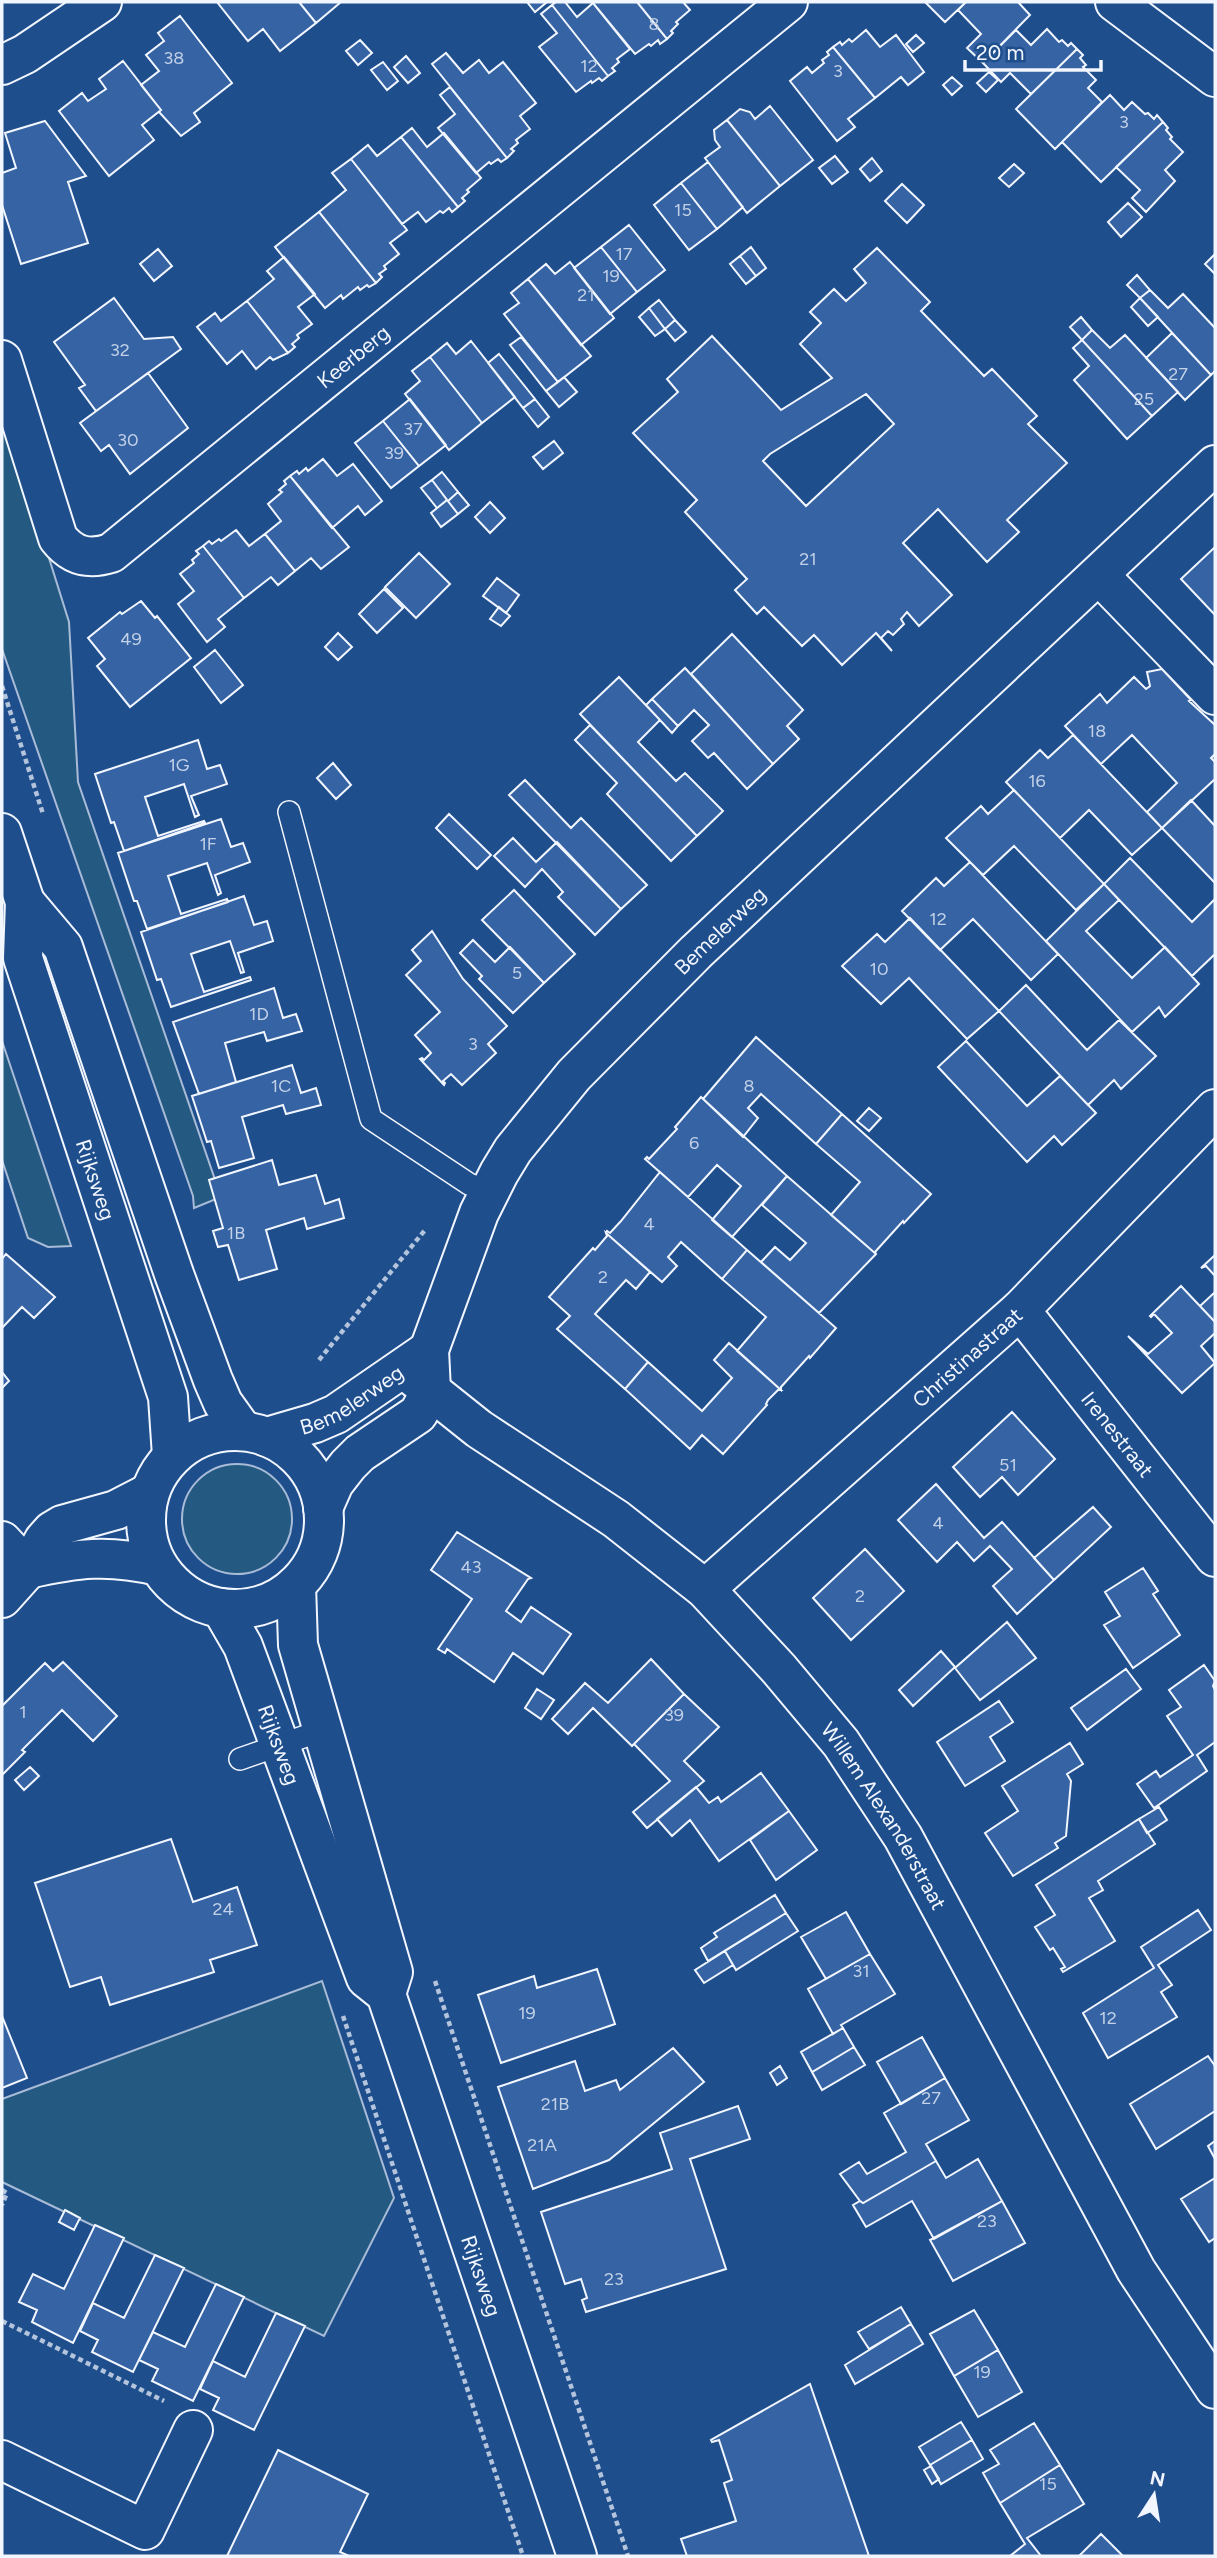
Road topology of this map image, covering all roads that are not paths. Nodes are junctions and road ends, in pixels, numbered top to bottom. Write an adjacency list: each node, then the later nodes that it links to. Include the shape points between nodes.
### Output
1 (102, 2): 5 (street)
2 (788, 2): 6 (street, Keerberg, via 111,553 81,556 67,550 58,538)
3 (1115, 2): 4 (street)
4 (1208, 58)
5 (2, 65)
6 (2, 360)
7 (1215, 465): 8 (street, Bemelerweg)
8 (1099, 575): 9 (street); 14 (street, Bemelerweg, via 623,1024 527,1131)
9 (1215, 695)
10 (289, 812): 14 (lane, via 371,1119)
11 (2, 833): 12 (street, Rijksweg)
12 (25, 902): 17 (street, Rijksweg, via 63,947 169,1261 223,1403); 18 (street, Rijksweg, via 23,958 168,1397)
13 (1215, 1110): 15 (street, Christinastraat)
14 (488, 1192): 16 (street, Bemelerweg)
15 (1020, 1310): 22 (street, Irenestraat); 26 (street, Christinastraat)
16 (421, 1370): 17 (street, Bemelerweg, via 316,1423); 20 (street, Bemelerweg, via 418,1414 360,1452 334,1483); 26 (street, Willem Alexanderstraat, via 480,1429 615,1519)
17 (255, 1434): 18 (street, via 231,1430 205,1436); 20 (street, via 281,1443 305,1465)
18 (172, 1456): 19 (street)
19 (149, 1493): 23 (street, via 146,1530); 24 (street, via 116,1510 56,1528)
20 (323, 1508): 25 (street, via 321,1545)
21 (2, 1541): 24 (street)
22 (1215, 1557)
23 (158, 1566): 24 (street, via 96,1557); 28 (street, via 185,1594)
24 (28, 1569): 27 (street)
25 (296, 1586): 28 (street, via 248,1609); 29 (street, Rijksweg, via 298,1645)
26 (705, 1589): 33 (street, Willem Alexanderstraat, via 841,1743 903,1837 1136,2270)
27 (2, 1598)
28 (221, 1608): 30 (street, Rijksweg, via 243,1646)
29 (323, 1730): 30 (lane); 32 (street, Rijksweg, via 393,1972)
30 (279, 1745): 31 (lane); 32 (street, Rijksweg, via 366,1978)
31 (240, 1759)
32 (386, 1994): 36 (street, Rijksweg)
33 (1215, 2389)
34 (183, 2418): 35 (street, via 145,2530)
35 (5, 2471)
36 (577, 2556)

